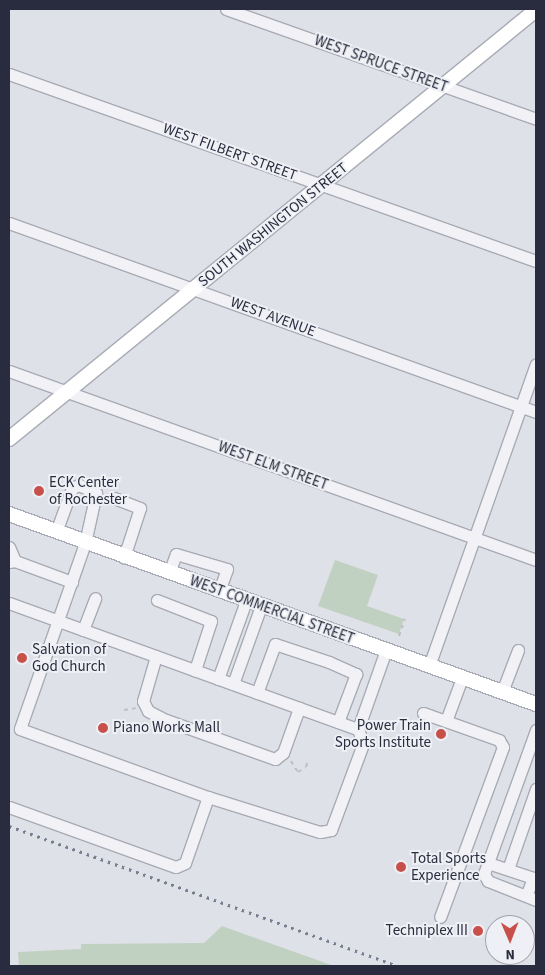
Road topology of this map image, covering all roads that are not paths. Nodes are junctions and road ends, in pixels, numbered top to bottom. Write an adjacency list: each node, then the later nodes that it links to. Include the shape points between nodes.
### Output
1 (226, 9): 4 (street, WEST SPRUCE STREET)
2 (536, 10): 4 (main road, SOUTH WASHINGTON STREET)
3 (9, 74): 6 (street, WEST FILBERT STREET)
4 (445, 87): 5 (street, WEST SPRUCE STREET); 6 (main road, SOUTH WASHINGTON STREET)
5 (536, 119)
6 (323, 185): 8 (street, WEST FILBERT STREET); 9 (main road, SOUTH WASHINGTON STREET)
7 (9, 223): 9 (street, WEST AVENUE)
8 (536, 261)
9 (194, 288): 12 (main road, SOUTH WASHINGTON STREET); 13 (street, WEST AVENUE)
10 (536, 364): 13 (street)
11 (9, 371): 12 (street, WEST ELM STREET)
12 (67, 392): 15 (main road, SOUTH WASHINGTON STREET); 19 (street, WEST ELM STREET)
13 (521, 406): 14 (street, WEST AVENUE); 19 (street)
14 (536, 412)
15 (9, 439)
16 (114, 498): 22 (street, via 140,508)
17 (9, 514): 18 (main road, WEST COMMERCIAL STREET)
18 (56, 532): 20 (main road, WEST COMMERCIAL STREET); 20 (street, via 72,488 79,485 94,491 96,496)
19 (475, 538): 23 (street, WEST ELM STREET); 38 (street)
20 (85, 543): 22 (main road, WEST COMMERCIAL STREET); 26 (street)
21 (9, 547): 24 (street)
22 (124, 557): 25 (main road, WEST COMMERCIAL STREET)
23 (536, 560)
24 (12, 562): 26 (street)
25 (169, 574): 27 (main road, WEST COMMERCIAL STREET); 27 (street, via 176,554 227,569)
26 (72, 582): 33 (street)
27 (219, 592): 30 (main road, WEST COMMERCIAL STREET)
28 (95, 598): 34 (street)
29 (157, 600): 39 (street, via 211,620)
30 (246, 601): 32 (main road, WEST COMMERCIAL STREET); 41 (street)
31 (9, 603): 33 (street)
32 (261, 606): 35 (main road, WEST COMMERCIAL STREET); 42 (street)
33 (59, 621): 34 (street); 51 (street)
34 (83, 630): 37 (street)
35 (386, 650): 38 (main road, WEST COMMERCIAL STREET); 52 (street)
36 (518, 650): 43 (street)
37 (156, 656): 39 (street); 46 (street, via 143,692 148,711 275,759 284,750)
38 (429, 666): 40 (main road, WEST COMMERCIAL STREET)
39 (194, 670): 41 (street)
40 (462, 678): 43 (main road, WEST COMMERCIAL STREET); 48 (street)
41 (218, 679): 42 (street)
42 (233, 684): 44 (street)
43 (502, 692): 45 (main road, WEST COMMERCIAL STREET)
44 (257, 693): 46 (street); 49 (street, via 275,644 320,658 356,674)
45 (536, 704)
46 (300, 708): 49 (street)
47 (423, 713): 48 (street)
48 (446, 721): 61 (street, via 499,740 503,747)
49 (338, 722): 52 (street)
50 (9, 725): 51 (street)
51 (20, 729): 55 (street)
52 (358, 729): 55 (street, via 362,744 331,830 326,833)
53 (535, 736): 58 (street)
54 (536, 789): 57 (street)
55 (208, 797): 56 (street, via 184,863 176,867)
56 (9, 807)
57 (531, 818): 59 (street)
58 (488, 863): 59 (street); 60 (street, via 484,878)
59 (508, 869): 60 (street, via 533,878)
60 (532, 897)
61 (440, 917)

